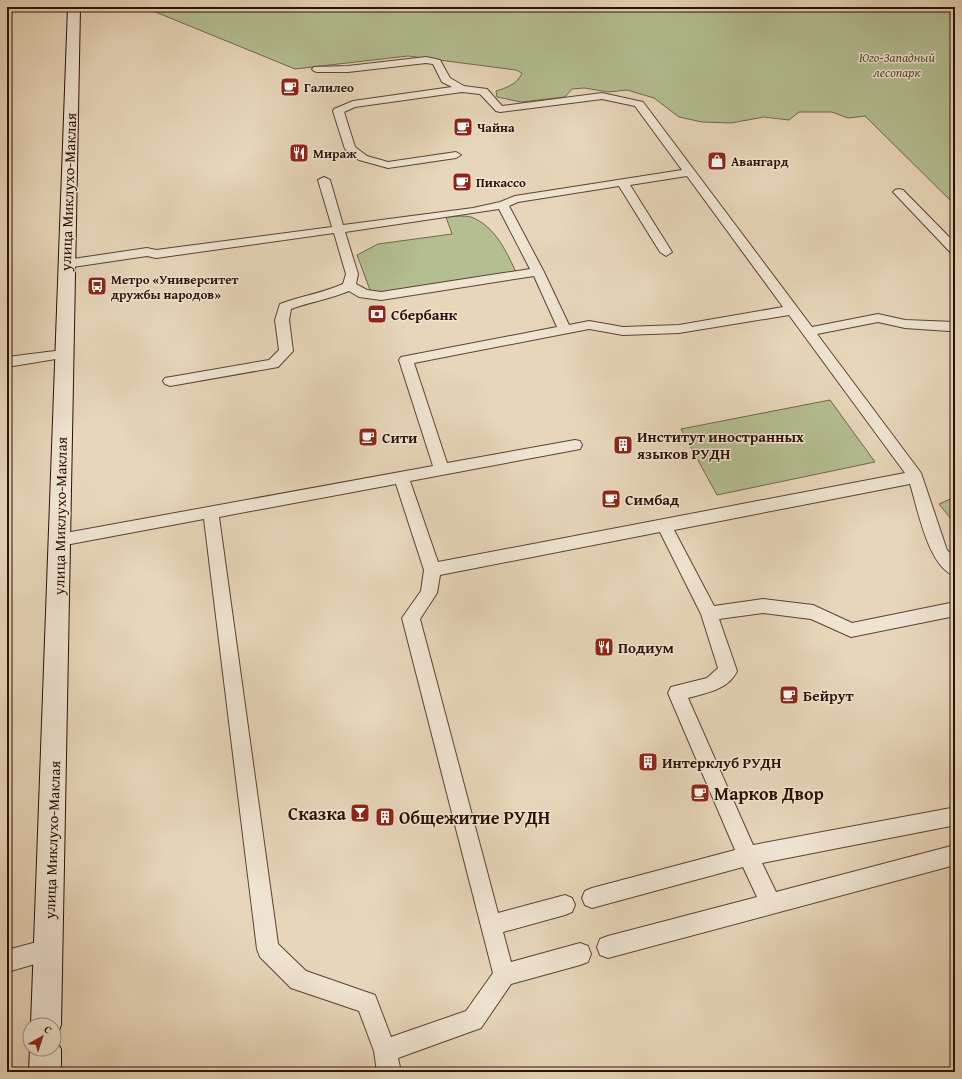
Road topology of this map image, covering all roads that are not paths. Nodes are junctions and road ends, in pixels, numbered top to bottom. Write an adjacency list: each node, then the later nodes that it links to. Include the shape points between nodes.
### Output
1 (74, 7): 13 (main road, улица Миклухо-Маклая)
2 (317, 69): 3 (lane, via 348,69 431,61 437,62 446,80)
3 (462, 89): 4 (lane, via 353,104 338,111 350,149 363,158 388,165); 5 (lane, via 483,91 500,110 602,96 639,104)
4 (456, 156)
5 (690, 172): 7 (lane); 16 (lane)
6 (324, 180): 10 (lane)
7 (624, 183): 9 (lane, via 515,199); 12 (lane)
8 (899, 192): 11 (lane)
9 (503, 205): 10 (lane); 14 (lane)
10 (340, 228): 13 (lane); 15 (lane, via 352,274)
11 (955, 250)
12 (666, 252)
13 (66, 264): 20 (main road, улица Миклухо-Маклая)
14 (538, 272): 15 (lane, via 381,296 364,294); 18 (lane)
15 (349, 286): 22 (lane, via 285,308 282,320 286,351 272,364)
16 (792, 310): 18 (lane, via 679,329 623,331 589,325); 19 (lane)
17 (955, 326): 19 (lane, via 906,324 878,318)
18 (565, 330): 24 (lane, via 406,360)
19 (808, 332): 26 (lane)
20 (63, 354): 21 (lane); 29 (main road, улица Миклухо-Маклая)
21 (7, 362)
22 (170, 381)
23 (575, 445): 24 (lane)
24 (442, 470): 25 (lane)
25 (401, 477): 27 (lane); 31 (lane)
26 (916, 477): 28 (lane); 30 (lane, via 940,553)
27 (211, 512): 29 (lane); 47 (lane, via 268,949 299,980 366,1003)
28 (664, 525): 31 (lane); 33 (lane)
29 (60, 540): 42 (main road, улица Миклухо-Маклая)
30 (955, 569)
31 (432, 570): 40 (lane, via 429,593 411,618)
32 (955, 609): 33 (lane, via 851,630 813,612 763,606)
33 (709, 614): 36 (lane, via 728,671 712,684 677,693)
34 (954, 819): 36 (lane)
35 (955, 855): 38 (lane)
36 (748, 856): 37 (lane); 38 (lane)
37 (592, 898)
38 (772, 904): 41 (lane)
39 (565, 905): 40 (lane)
40 (491, 925): 45 (lane)
41 (608, 947)
42 (48, 950): 44 (lane); 46 (main road, улица Миклухо-Маклая)
43 (580, 954): 45 (lane)
44 (7, 961)
45 (504, 975): 47 (lane, via 474,1020)
46 (46, 1017)
47 (385, 1052): 50 (lane)
48 (45, 1057): 49 (main road)
49 (45, 1072)
50 (389, 1072)

